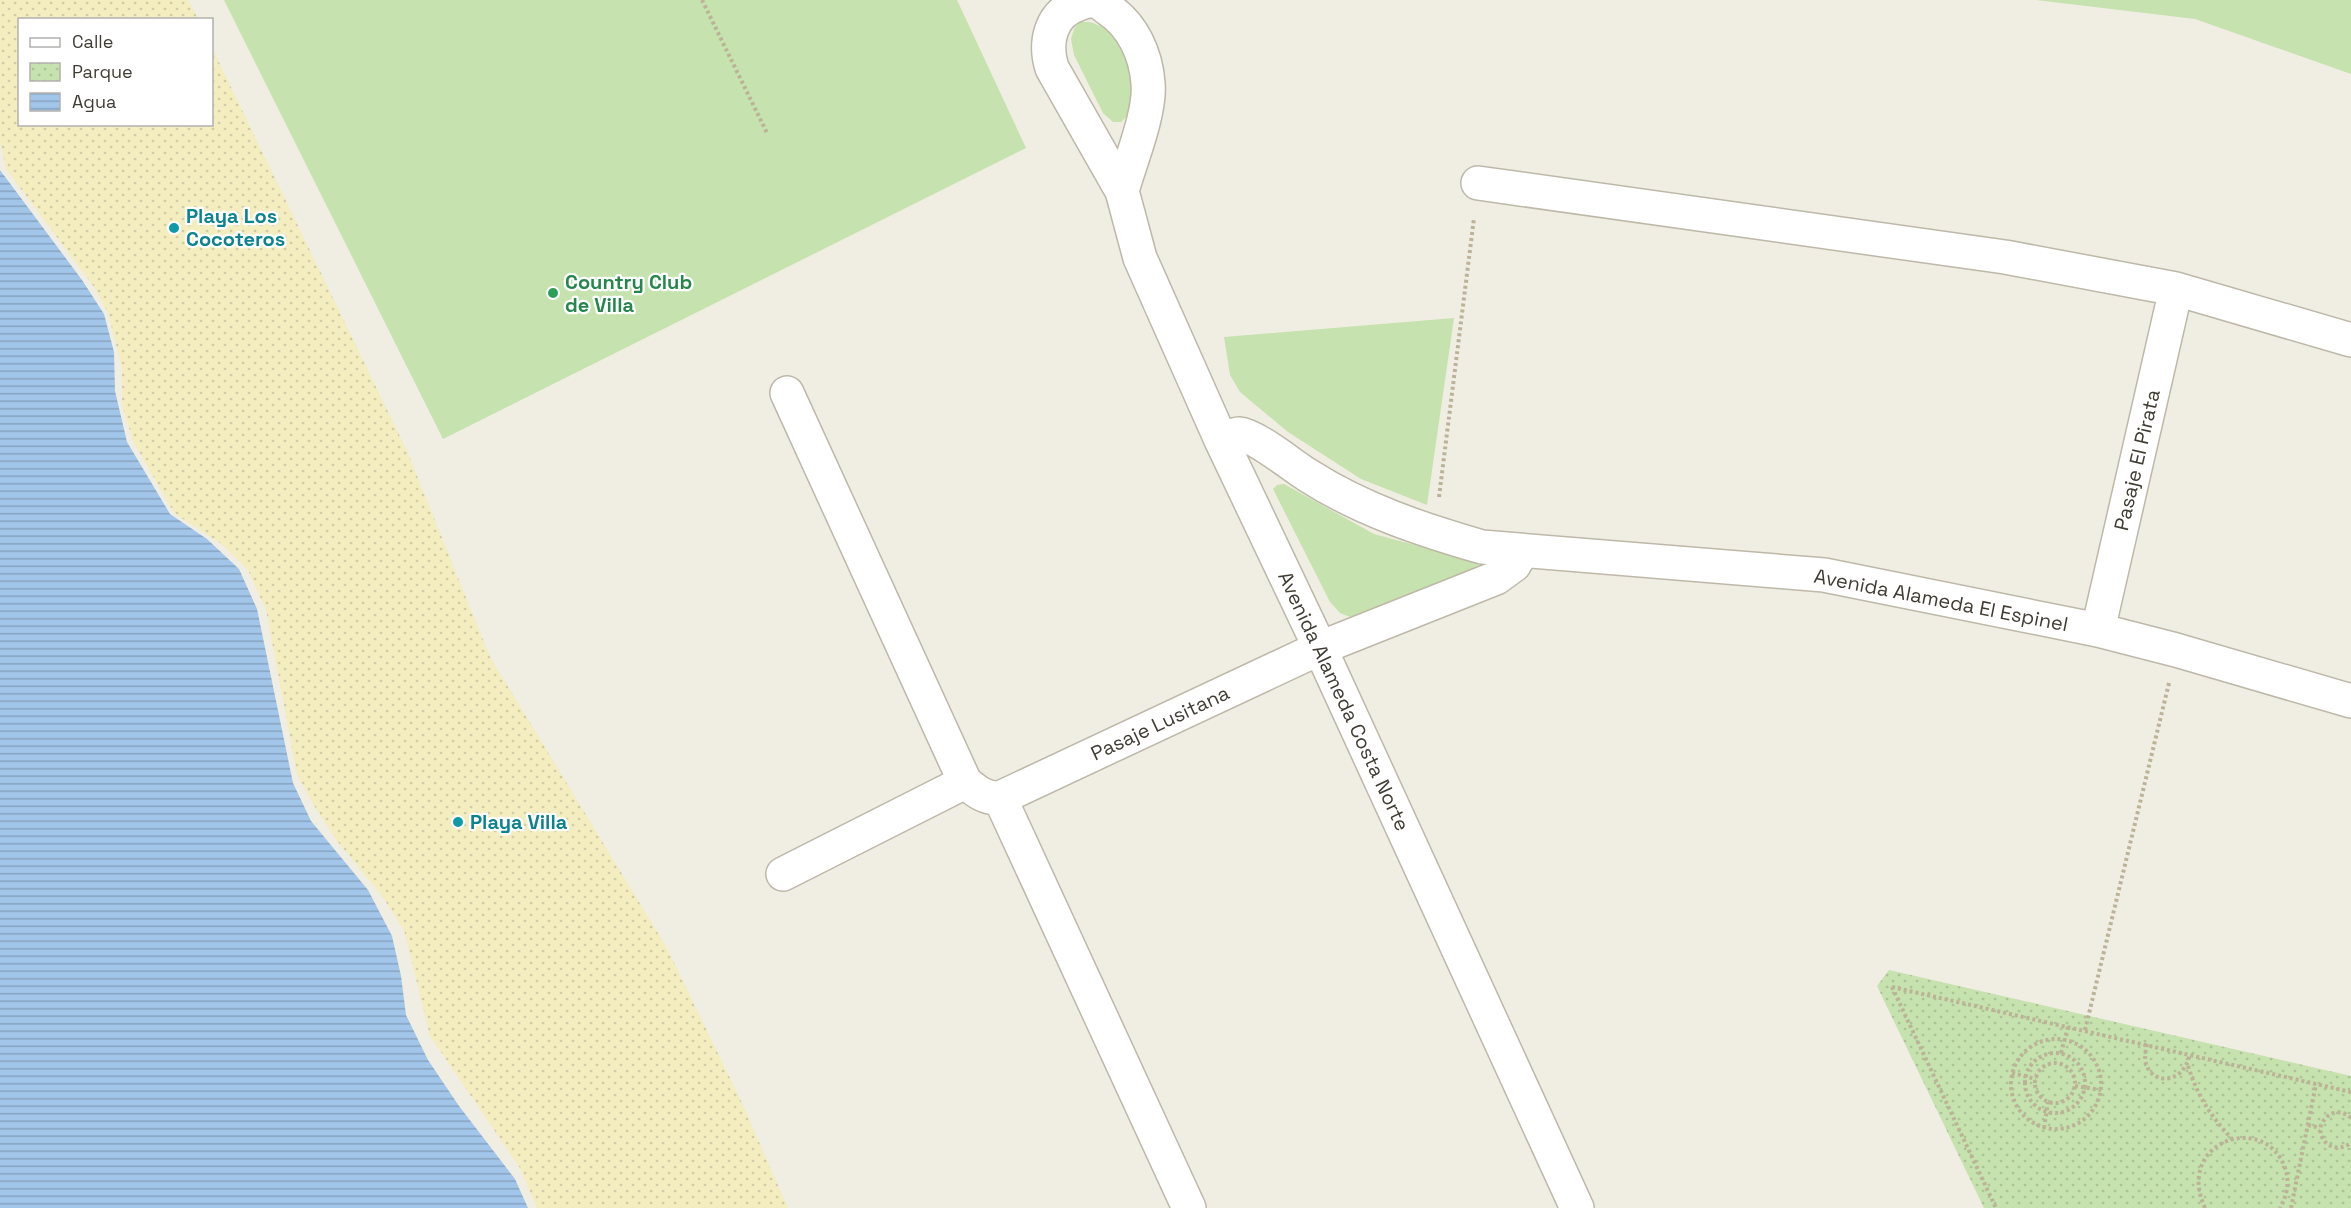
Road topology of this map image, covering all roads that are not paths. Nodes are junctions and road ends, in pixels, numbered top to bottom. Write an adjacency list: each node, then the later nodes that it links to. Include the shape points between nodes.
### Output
1 (1479, 183): 3 (street, via 2005,257)
2 (1122, 191): 2 (street, Avenida Alameda Costa Norte, via 1047,53 1054,23 1072,6 1084,2 1097,1 1114,12 1128,27 1146,64 1146,106); 6 (street, Avenida Alameda Costa Norte, via 1140,258)
3 (2176, 289): 4 (street); 8 (street, Pasaje El Pirata)
4 (2351, 340)
5 (787, 393): 11 (street)
6 (1221, 440): 7 (street, Avenida Alameda El Espinel, via 1238,434 1254,440 1351,499 1434,533 1482,547); 9 (street, Avenida Alameda Costa Norte)
7 (1522, 551): 8 (street, Avenida Alameda El Espinel, via 1824,575); 9 (street, via 1514,565 1496,578)
8 (2098, 630): 10 (street, Avenida Alameda El Espinel)
9 (1320, 648): 12 (street, Pasaje Lusitana); 14 (street, Avenida Alameda Costa Norte)
10 (2351, 701)
11 (965, 782): 12 (street, via 977,793); 13 (street)
12 (1000, 798): 15 (street)
13 (783, 874)
14 (1574, 1207)
15 (1189, 1208)

